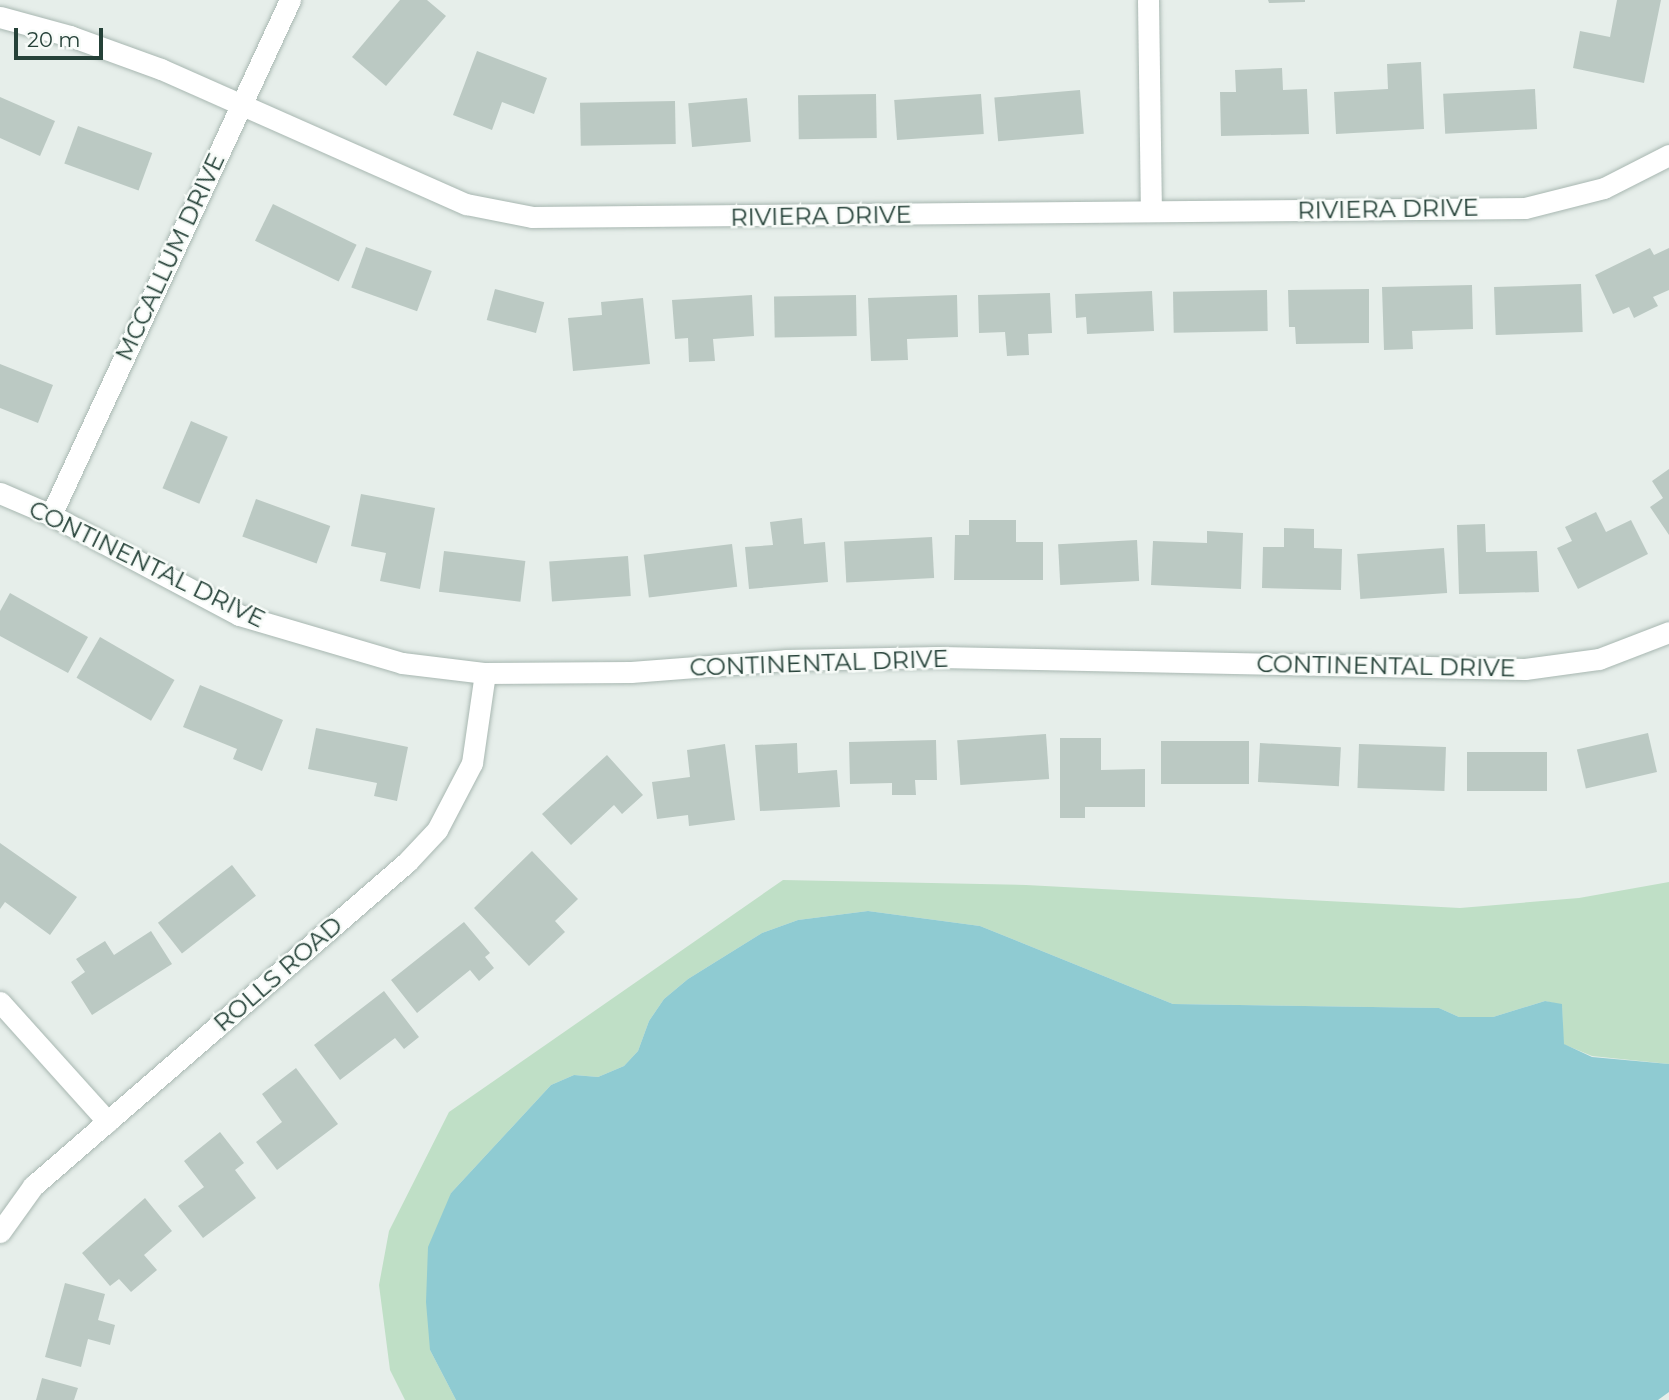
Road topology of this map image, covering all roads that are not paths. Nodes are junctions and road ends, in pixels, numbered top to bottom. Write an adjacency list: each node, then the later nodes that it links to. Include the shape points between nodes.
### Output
1 (290, 0): 4 (street, MCCALLUM DRIVE)
2 (1148, 0): 6 (street)
3 (0, 17): 4 (street, RIVIERA DRIVE, via 70,36)
4 (241, 105): 6 (street, RIVIERA DRIVE, via 428,190 466,204 532,217); 8 (street, MCCALLUM DRIVE)
5 (1669, 155): 6 (street, RIVIERA DRIVE, via 1605,188 1525,208)
6 (1151, 211)
7 (0, 493): 8 (street, CONTINENTAL DRIVE)
8 (51, 515): 10 (street, CONTINENTAL DRIVE, via 239,615 402,663)
9 (1669, 632): 10 (street, CONTINENTAL DRIVE, via 1600,659 1535,669 940,657 786,660 631,672)
10 (485, 673): 12 (street, ROLLS ROAD, via 472,763 437,830 408,862)
11 (0, 1002): 12 (street)
12 (108, 1122): 13 (street, ROLLS ROAD, via 33,1186)
13 (0, 1232)

